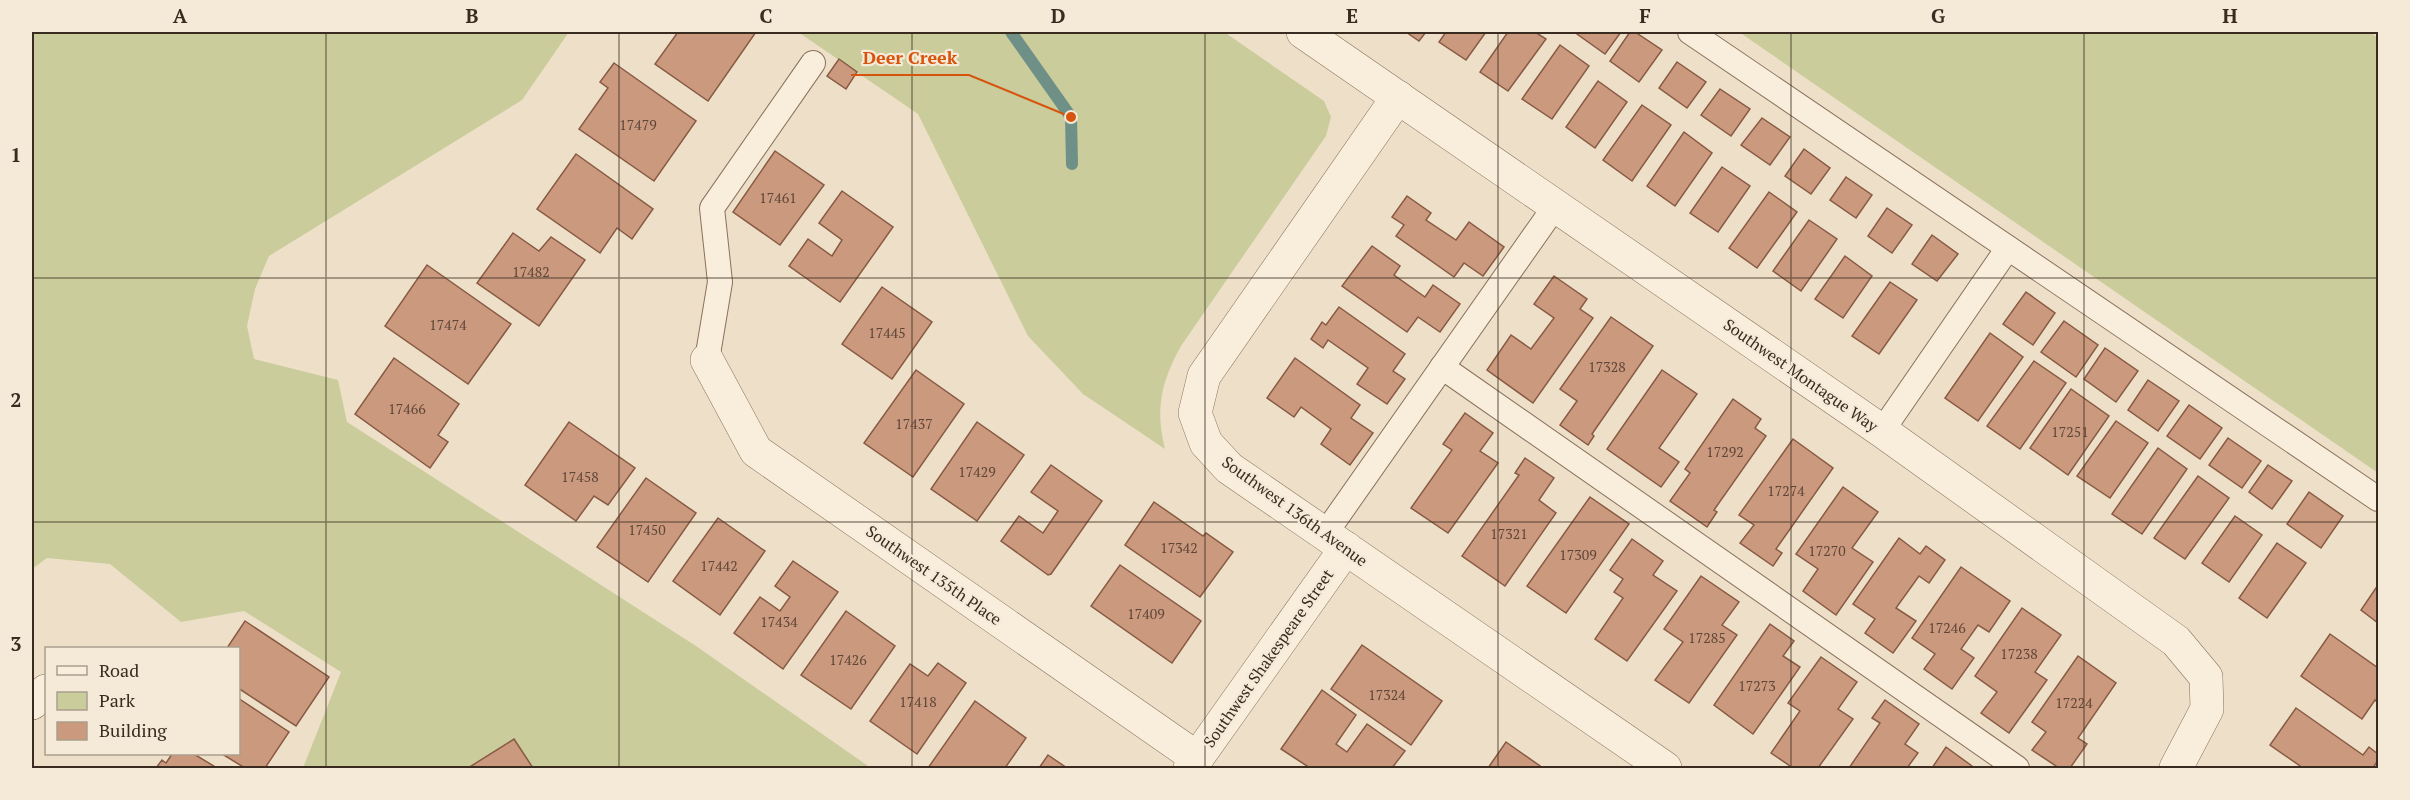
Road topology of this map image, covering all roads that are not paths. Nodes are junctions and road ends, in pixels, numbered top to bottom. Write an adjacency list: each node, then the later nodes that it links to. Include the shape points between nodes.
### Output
1 (1303, 32): 4 (street, Southwest Montague Way)
2 (1690, 32): 6 (lane)
3 (813, 63): 7 (lane, via 712,208 720,282)
4 (1398, 97): 5 (street, Southwest Montague Way); 11 (street, Southwest 136th Avenue, via 1204,376 1195,413 1206,443 1229,468)
5 (1556, 205): 8 (lane); 9 (street, Southwest Montague Way)
6 (2007, 248): 9 (lane); 10 (lane)
7 (707, 360): 14 (street, Southwest 135th Place, via 756,452)
8 (1442, 367): 11 (lane); 16 (lane)
9 (1882, 431): 17 (street, Southwest Montague Way, via 2176,641 2206,677 2207,709)
10 (2379, 499)
11 (1336, 541): 14 (street, Southwest Shakespeare Street); 15 (street, Southwest 136th Avenue)
12 (45, 693): 13 (street)
13 (32, 703)
14 (1194, 763)
15 (1665, 768)
16 (2017, 768)
17 (2176, 768)

